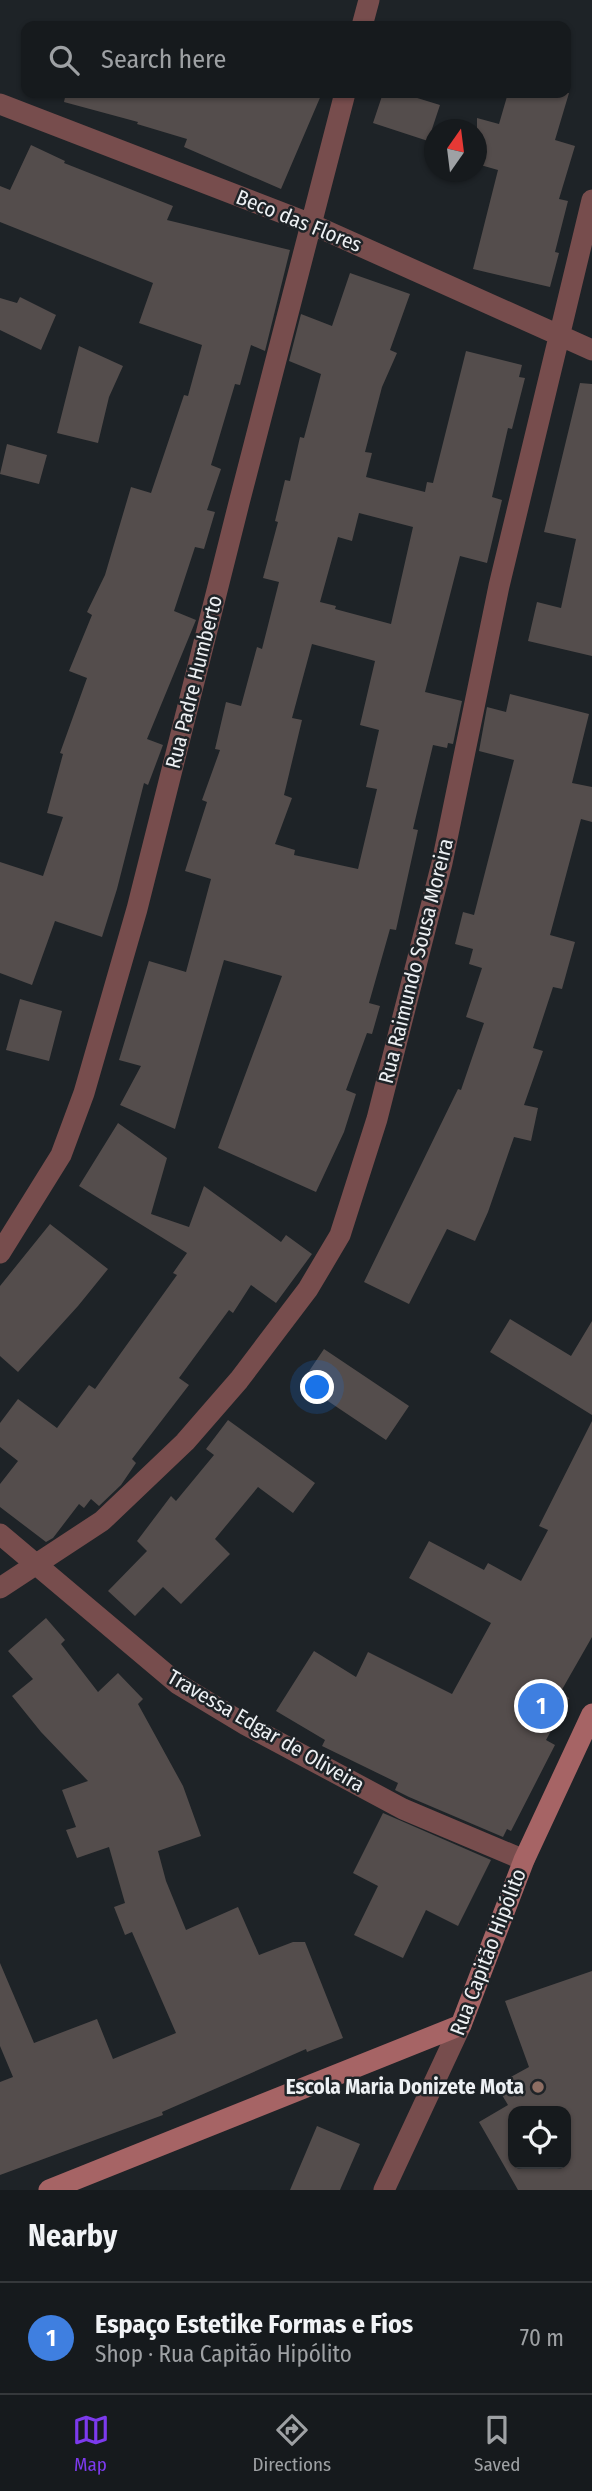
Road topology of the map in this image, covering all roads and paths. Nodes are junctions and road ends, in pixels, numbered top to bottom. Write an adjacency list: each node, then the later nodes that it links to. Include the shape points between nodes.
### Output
1 (369, 0): 2 (street)
2 (363, 21)
3 (344, 98): 6 (street, Rua Padre Humberto)
4 (0, 104): 6 (street, Beco das Flores)
5 (592, 200): 7 (street, Rua Raimundo Sousa Moreira)
6 (311, 224): 7 (street, Beco das Flores); 9 (street, Rua Padre Humberto, via 137,909 84,1093 61,1155)
7 (561, 336): 8 (street, Beco das Flores); 11 (street, Rua Raimundo Sousa Moreira, via 499,586 442,863 377,1118 340,1235 300,1299 185,1442 102,1521)
8 (592, 350)
9 (0, 1253)
10 (0, 1534): 11 (street, Travessa Edgar de Oliveira)
11 (37, 1566): 12 (street, Rua Raimundo Sousa Moreira); 14 (street, Travessa Edgar de Oliveira, via 178,1684 403,1809)
12 (0, 1588)
13 (592, 1714): 14 (main road, Rua Capitão Hipólito)
14 (524, 1860): 15 (main road, Rua Capitão Hipólito)
15 (461, 2025): 16 (main road); 17 (street, Rua Capitão Hipólito)
16 (49, 2190)
17 (384, 2190)

